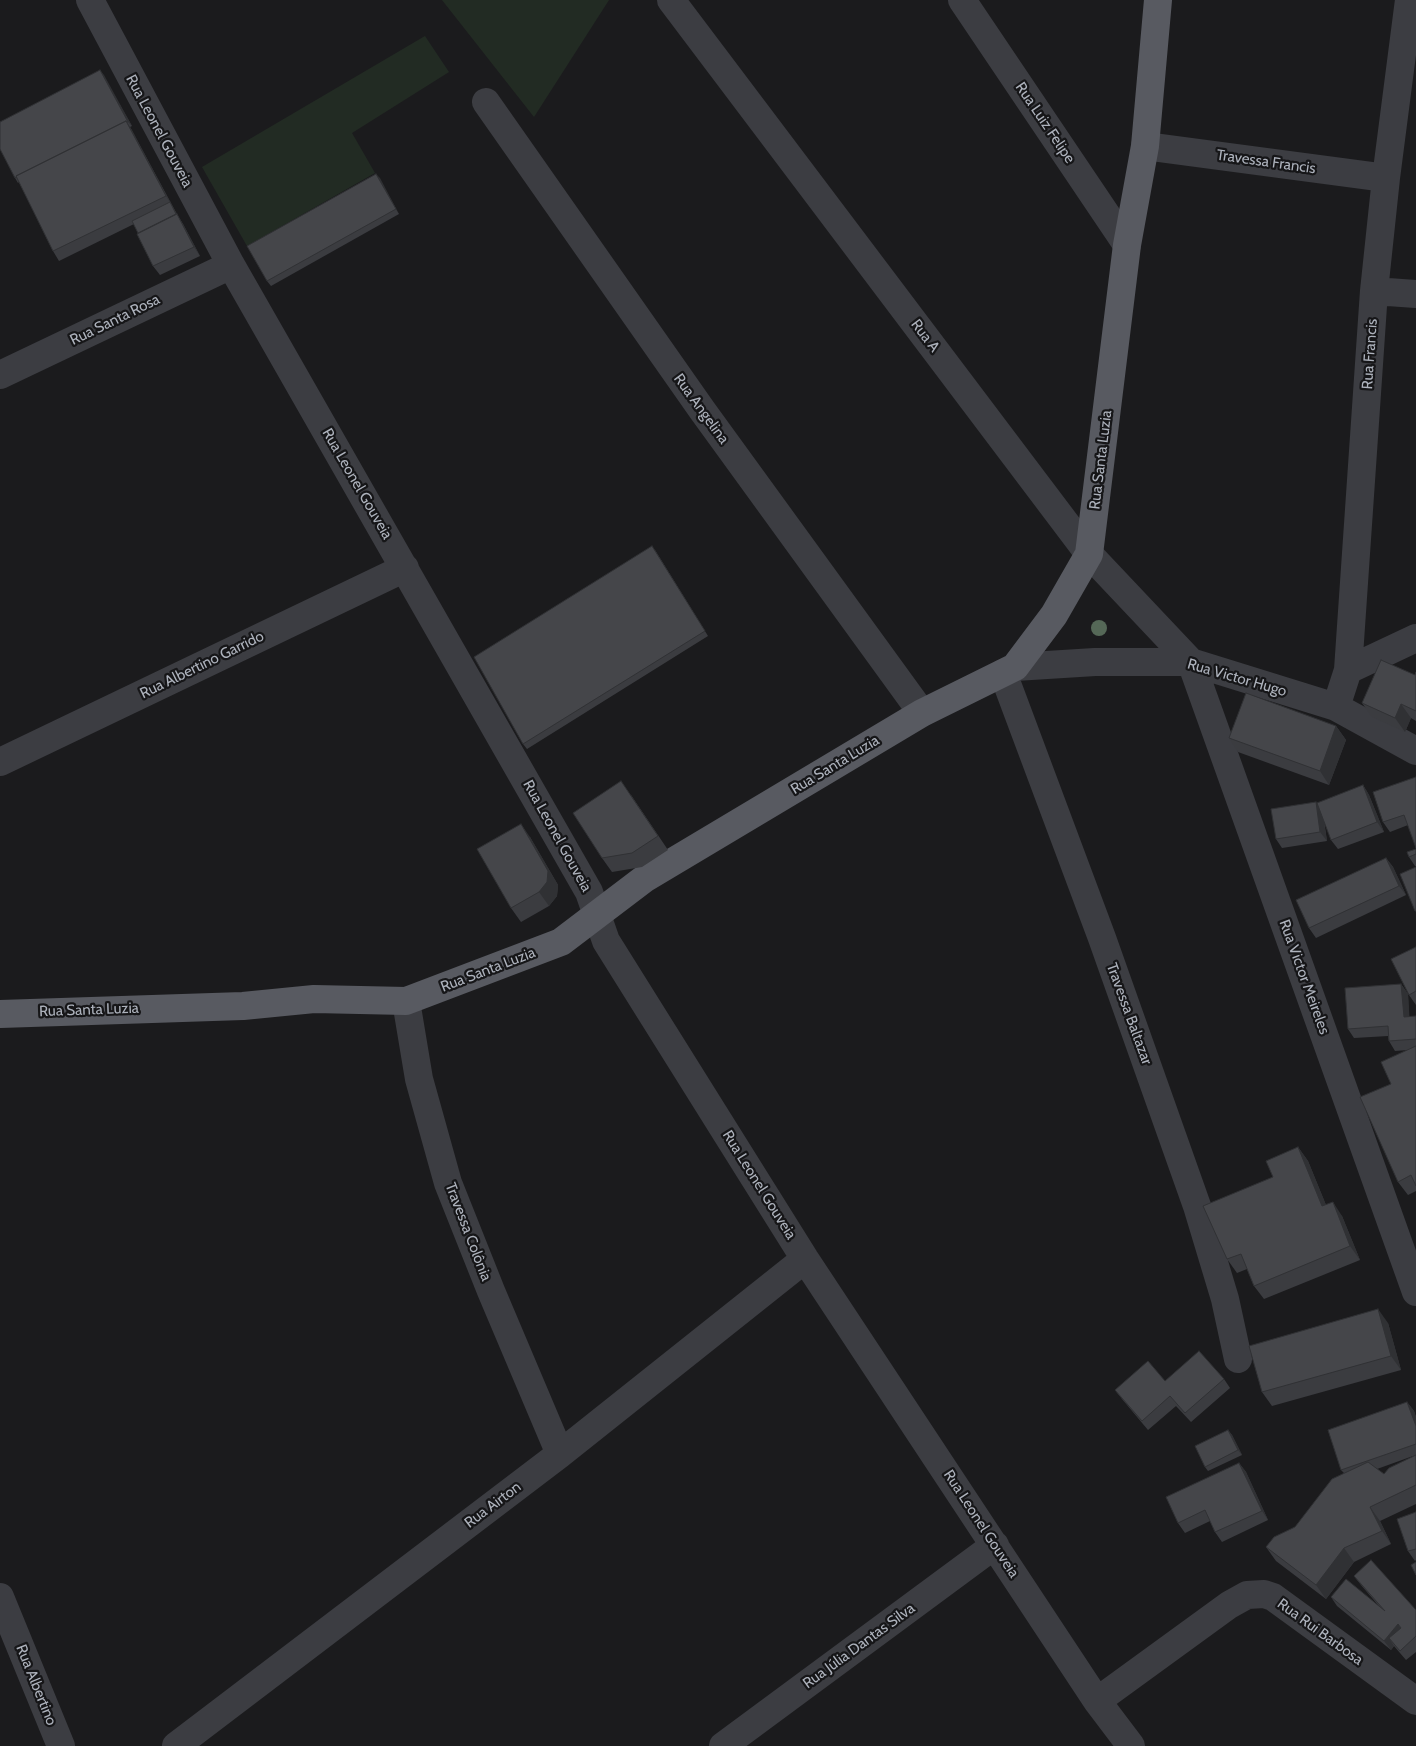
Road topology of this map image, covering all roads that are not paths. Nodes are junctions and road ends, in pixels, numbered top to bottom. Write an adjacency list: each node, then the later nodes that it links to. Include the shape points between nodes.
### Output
1 (90, 0): 10 (street, Rua Leonel Gouveia)
2 (670, 0): 14 (street, Rua A)
3 (962, 0): 9 (street, Rua Luiz Felipe)
4 (1158, 0): 7 (main road, Rua Santa Luzia)
5 (1409, 0): 8 (street, Rua Francis)
6 (486, 102): 21 (street, Rua Angelina, via 702,410)
7 (1145, 146): 8 (street, Travessa Francis); 9 (main road, Rua Santa Luzia)
8 (1386, 178): 11 (street, Rua Francis)
9 (1127, 246): 14 (main road, Rua Santa Luzia)
10 (230, 265): 13 (street, Rua Santa Rosa); 15 (street, Rua Leonel Gouveia)
11 (1374, 290): 12 (street); 19 (street, Rua Francis)
12 (1416, 294)
13 (0, 375)
14 (1089, 554): 17 (street, Rua A); 18 (main road, Rua Santa Luzia, via 1054,615)
15 (405, 568): 23 (street, Rua Albertino Garrido); 24 (street, Rua Leonel Gouveia, via 589,892)
16 (1416, 638): 19 (street)
17 (1191, 662): 18 (street, Rua Victor Hugo, via 1095,662); 20 (street, Rua Victor Hugo); 28 (street, Rua Victor Meireles)
18 (1009, 670): 21 (main road, Rua Santa Luzia); 29 (street, Travessa Baltazar, via 1197,1206 1225,1299)
19 (1348, 670): 20 (street, Rua Francis)
20 (1336, 707): 22 (street, Rua Victor Hugo)
21 (922, 713): 24 (main road, Rua Santa Luzia, via 644,880)
22 (1416, 751)
23 (0, 762)
24 (596, 918): 25 (main road, Rua Santa Luzia, via 561,942); 27 (street, Rua Leonel Gouveia, via 611,949)
25 (406, 1001): 26 (main road, Rua Santa Luzia, via 314,999 243,1006); 30 (street, Travessa Colônia, via 419,1079 448,1183)
26 (0, 1014)
27 (805, 1259): 30 (street, Rua Airton); 31 (street, Rua Leonel Gouveia)
28 (1416, 1292)
29 (1238, 1359)
30 (560, 1454): 36 (street, Rua Airton)
31 (996, 1545): 33 (street, Rua Leonel Gouveia); 37 (street, Rua Júlia Dantas Silva)
32 (0, 1596): 35 (street, Rua Albertino)
33 (1097, 1701): 34 (street, Rua Rui Barbosa, via 1229,1604 1247,1595 1264,1594 1274,1597); 38 (street, Rua Leonel Gouveia)
34 (1416, 1701)
35 (61, 1746)
36 (176, 1746)
37 (723, 1746)
38 (1132, 1746)

